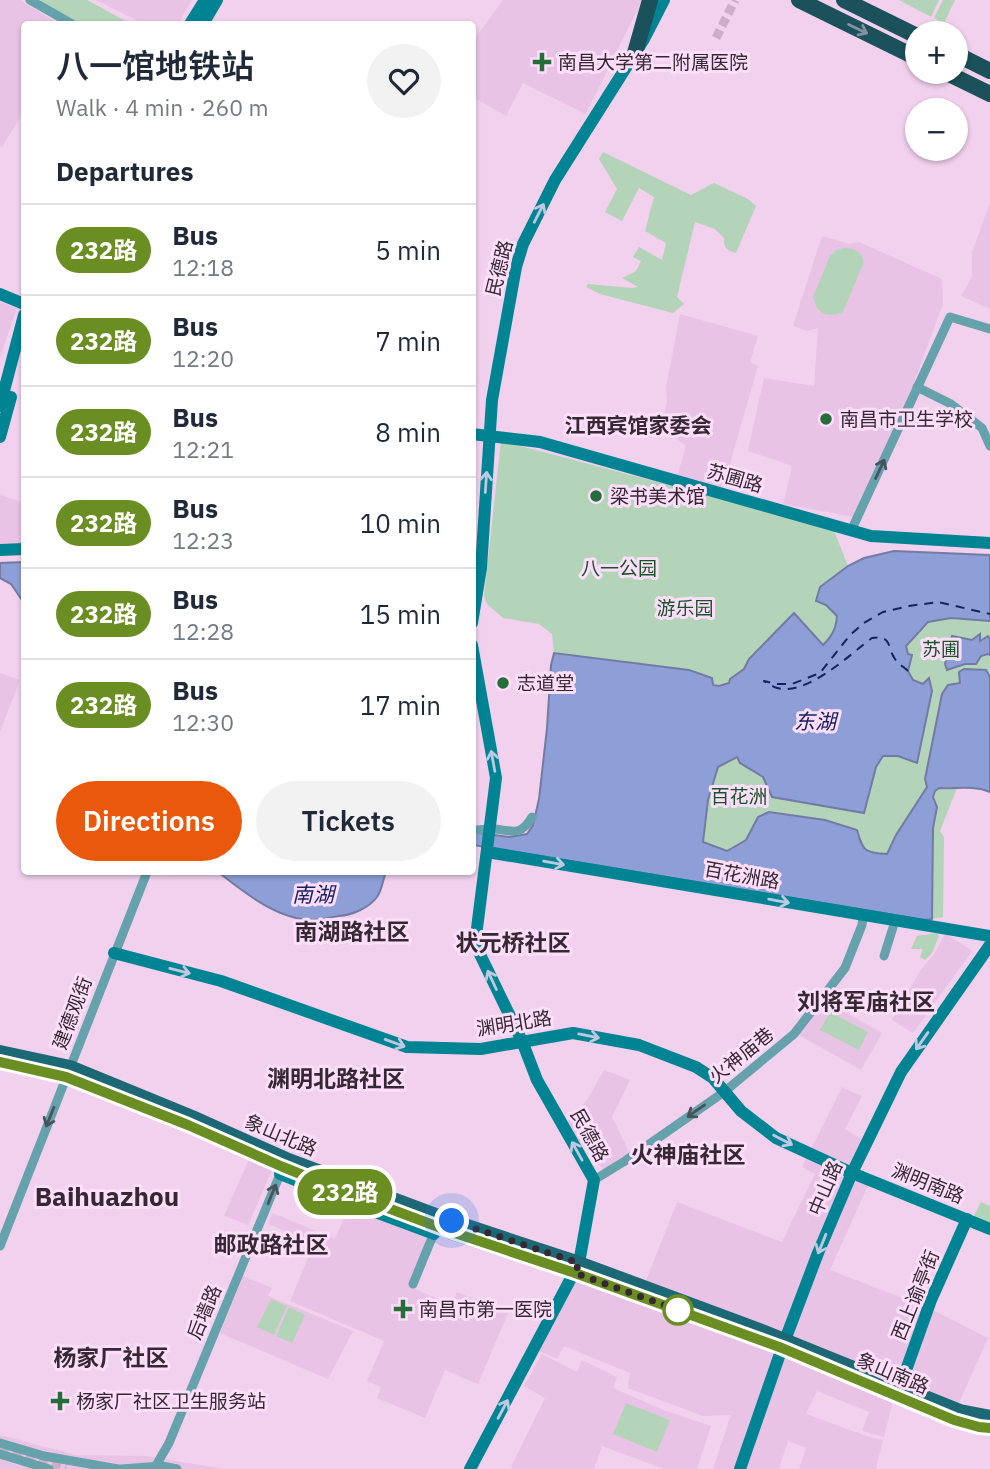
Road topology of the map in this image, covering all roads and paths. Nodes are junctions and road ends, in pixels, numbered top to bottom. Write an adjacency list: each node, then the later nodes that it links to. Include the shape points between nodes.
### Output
1 (30, 0): 8 (street)
2 (205, 0): 9 (main road)
3 (218, 0): 10 (main road)
4 (666, 0): 7 (main road)
5 (799, 0): 12 (highway, one-way to 12)
6 (844, 0): 11 (highway)
7 (654, 6): 13 (highway)
8 (67, 21)
9 (192, 21)
10 (205, 21)
11 (905, 30)
12 (905, 52)
13 (635, 53): 26 (main road, 民德路, one-way to 13, via 523,244 555,180)
14 (968, 60): 15 (highway)
15 (990, 71)
16 (968, 83): 17 (highway)
17 (990, 94)
18 (0, 294): 19 (main road)
19 (21, 303)
20 (21, 326): 24 (main road)
21 (990, 329): 23 (street, via 950,317)
22 (21, 359): 27 (main road)
23 (917, 387): 28 (street, via 951,404 982,428); 29 (street, one-way to 23)
24 (0, 406)
25 (476, 434): 26 (main road, 苏圃路)
26 (489, 436): 29 (main road, 苏圃路, via 540,442); 33 (main road, 民德路, one-way to 26)
27 (0, 437)
28 (990, 446)
29 (851, 531): 30 (main road, 苏圃路, via 871,536)
30 (990, 540)
31 (21, 549): 32 (main road)
32 (0, 550)
33 (476, 599)
34 (476, 667): 36 (main road, one-way to 34, via 496,778)
35 (532, 817): 36 (street, via 519,832)
36 (490, 829): 37 (street); 38 (main road, 民德路)
37 (476, 830)
38 (487, 852): 40 (main road, 百花洲路, one-way to 40); 46 (main road, 民德路, one-way to 38, via 475,944)
39 (146, 875): 44 (street, 建德观街)
40 (863, 915): 41 (main road, 百花洲路); 50 (street, 火神庙巷, via 845,968 828,991 794,1034)
41 (895, 921): 42 (main road, 百花洲路); 45 (street)
42 (990, 936)
43 (990, 945): 52 (main road, 中山路, one-way to 52, via 901,1072)
44 (114, 953): 46 (main road, 渊明北路, one-way to 46, via 231,984 407,1047 481,1049); 49 (street, 建德观街)
45 (884, 956)
46 (522, 1041): 50 (main road, 渊明北路, one-way to 50, via 573,1032 639,1045 696,1067); 53 (main road, 民德路, one-way to 46, via 537,1080)
47 (0, 1052): 49 (main road, 象山北路)
48 (0, 1062): 49 (main road, 象山北路)
49 (68, 1072): 51 (main road, 象山北路); 57 (street, 建德观街, one-way to 57); 58 (main road, 象山北路)
50 (724, 1092): 52 (main road, 渊明北路, one-way to 52, via 776,1138); 53 (street, 火神庙巷, one-way to 53)
51 (281, 1170): 56 (main road, 象山北路); 66 (street, 后墙路, one-way to 51)
52 (852, 1173): 54 (main road, 渊明南路); 60 (main road, 中山路, one-way to 60)
53 (594, 1180): 58 (main road, 民德路)
54 (967, 1219): 55 (main road, 渊明南路); 61 (main road, 西上谕亭街)
55 (990, 1229)
56 (436, 1230): 58 (main road, 象山北路); 59 (street)
57 (0, 1246)
58 (577, 1268): 60 (main road, 象山北路); 70 (main road, 民德路, one-way to 58)
59 (413, 1284)
60 (784, 1344): 61 (main road, 象山南路); 63 (main road, 象山南路, via 954,1420); 71 (main road, 中山路)
61 (900, 1387): 62 (main road, 象山南路, via 960,1411)
62 (990, 1417)
63 (990, 1428)
64 (0, 1443): 68 (street)
65 (0, 1454): 67 (street)
66 (155, 1468): 68 (street); 69 (street)
67 (49, 1469)
68 (119, 1469)
69 (177, 1469)
70 (470, 1469)
71 (740, 1469)

